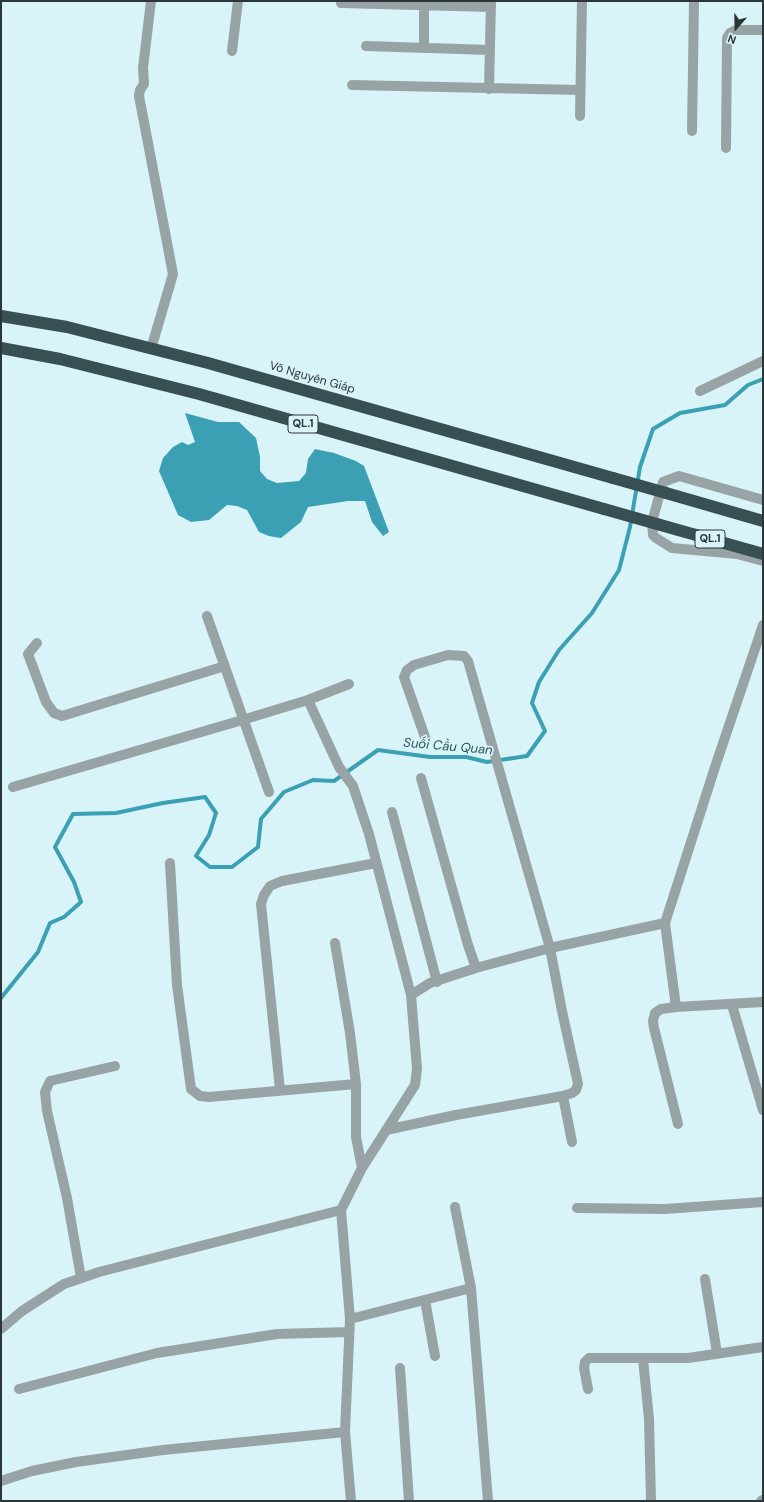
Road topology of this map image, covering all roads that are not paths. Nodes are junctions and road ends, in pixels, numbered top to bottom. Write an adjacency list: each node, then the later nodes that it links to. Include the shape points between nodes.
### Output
1 (151, 1): 21 (street, via 143,68 144,84 139,96 174,274)
2 (238, 1): 12 (street)
3 (582, 1): 15 (street)
4 (694, 1): 17 (street)
5 (341, 3): 7 (street)
6 (491, 4): 7 (street); 11 (street)
7 (424, 5): 10 (street)
8 (763, 30): 18 (street, via 736,30 727,38)
9 (366, 46): 10 (street)
10 (424, 48): 11 (street)
11 (490, 50): 14 (street)
12 (232, 51)
13 (352, 85): 14 (street)
14 (489, 89): 15 (street)
15 (580, 90): 16 (street)
16 (580, 116)
17 (692, 131)
18 (726, 148)
19 (1, 316): 21 (highway, Võ Nguyên Giáp, via 67,327)
20 (1, 348): 26 (highway, QL.1, bridge, via 60,359 198,394)
21 (151, 349): 25 (highway, Võ Nguyên Giáp, bridge)
22 (763, 361): 23 (street)
23 (700, 391)
24 (763, 500): 27 (street, via 679,476 663,482 652,522 653,535 672,548 737,554)
25 (763, 521)
26 (763, 554)
27 (763, 561)
28 (206, 616): 31 (street)
29 (763, 625): 42 (street)
30 (37, 643): 31 (street, via 28,654 46,702 54,713 62,716)
31 (225, 666): 34 (street)
32 (349, 684): 33 (street)
33 (308, 700): 34 (street); 41 (street, via 339,767 353,786)
34 (245, 719): 37 (street); 38 (street)
35 (426, 740): 44 (street, via 404,677 406,670 414,665 448,655 464,656 468,661)
36 (421, 778): 45 (street)
37 (13, 787)
38 (269, 792)
39 (392, 812): 46 (street)
40 (170, 863): 53 (street, via 177,985 191,1090 200,1096 209,1097)
41 (376, 863): 47 (street); 53 (street, via 282,881 270,886 264,895 261,904)
42 (665, 924): 44 (street); 50 (street)
43 (335, 944): 52 (street)
44 (550, 948): 45 (street); 54 (street, via 578,1084 576,1090)
45 (476, 968): 46 (street)
46 (438, 982): 47 (street, via 430,983)
47 (411, 995): 57 (street, via 417,1069 415,1085)
48 (763, 1002): 49 (street)
49 (732, 1004): 50 (street); 55 (street)
50 (676, 1007): 56 (street, via 661,1009 655,1013 653,1021)
51 (115, 1066): 64 (street, via 50,1081 45,1092)
52 (356, 1084): 53 (street); 59 (street, via 356,1136)
53 (280, 1090)
54 (563, 1096): 57 (street); 58 (street)
55 (763, 1110)
56 (678, 1124)
57 (386, 1130): 59 (street)
58 (572, 1142)
59 (362, 1168): 63 (street)
60 (763, 1202): 62 (street, via 665,1209)
61 (455, 1208): 66 (street)
62 (577, 1208)
63 (341, 1210): 64 (street); 68 (street)
64 (81, 1278): 69 (street, via 64,1284 22,1311)
65 (705, 1279): 72 (street)
66 (471, 1288): 67 (street); 82 (street)
67 (425, 1300): 68 (street); 73 (street)
68 (350, 1319): 70 (street)
69 (1, 1329)
70 (350, 1332): 76 (street, via 276,1334 157,1353); 78 (street)
71 (763, 1347): 72 (street)
72 (717, 1353): 74 (street, via 688,1358)
73 (435, 1356)
74 (643, 1359): 77 (street, via 589,1358 584,1368); 83 (street, via 649,1419)
75 (400, 1368): 81 (street)
76 (19, 1389)
77 (588, 1389)
78 (345, 1432): 79 (street, via 140,1453 69,1463); 80 (street)
79 (1, 1481)
80 (352, 1501)
81 (409, 1501)
82 (488, 1501)
83 (652, 1501)

